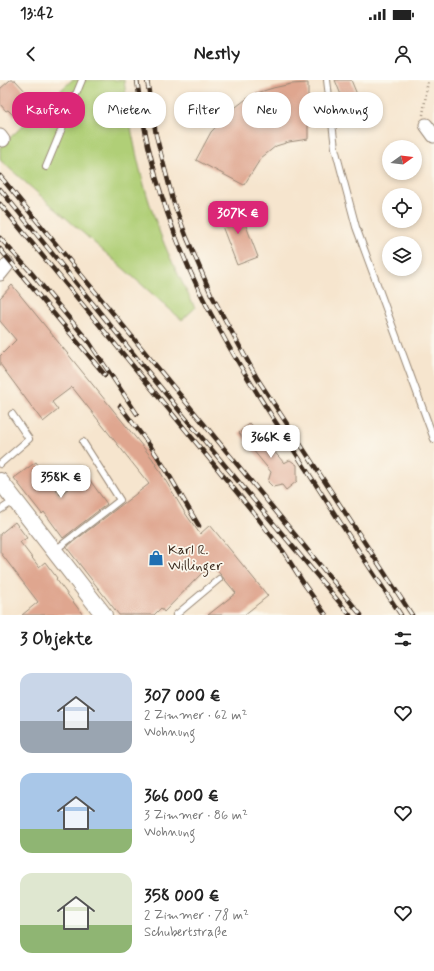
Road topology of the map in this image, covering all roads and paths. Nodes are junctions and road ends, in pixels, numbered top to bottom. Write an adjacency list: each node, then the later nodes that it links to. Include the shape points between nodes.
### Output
1 (82, 80): 6 (lane)
2 (327, 80): 8 (lane, via 335,148 356,227)
3 (428, 80): 4 (path, via 423,115)
4 (426, 125): 5 (street)
5 (434, 136)
6 (46, 167)
7 (12, 414): 10 (lane, via 29,439)
8 (434, 439)
9 (83, 442): 14 (lane, via 120,500)
10 (0, 464)
11 (0, 482): 12 (street)
12 (15, 500): 13 (lane); 14 (street)
13 (0, 510)
14 (54, 551): 16 (street)
15 (219, 578): 17 (lane)
16 (104, 615)
17 (176, 615)

